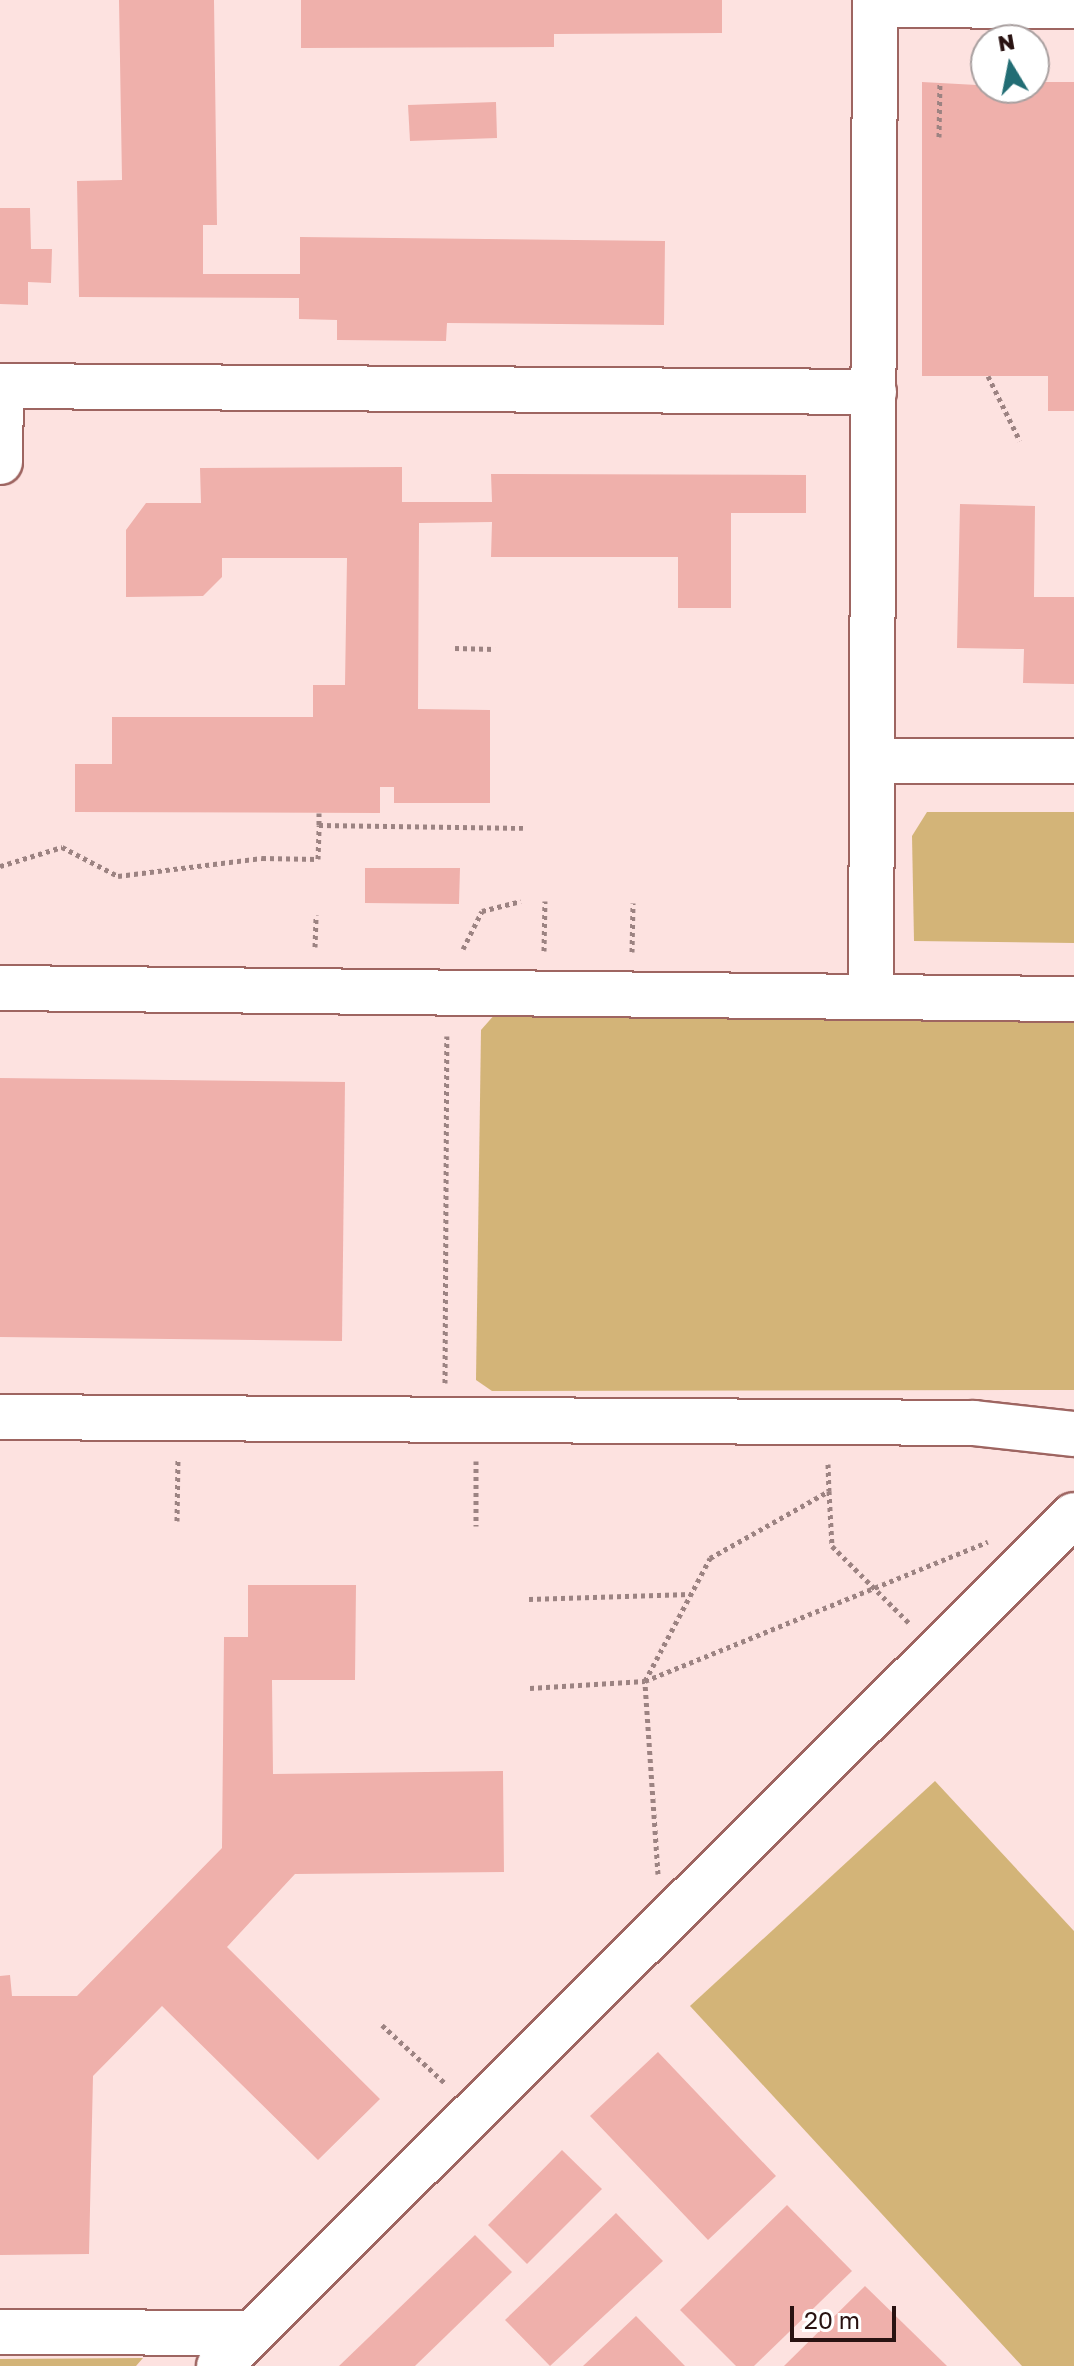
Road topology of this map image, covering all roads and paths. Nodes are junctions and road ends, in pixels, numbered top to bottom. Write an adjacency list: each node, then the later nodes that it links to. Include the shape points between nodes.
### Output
1 (875, 3): 2 (street); 7 (street)
2 (1074, 6)
3 (940, 82): 4 (path)
4 (939, 137)
5 (988, 376): 8 (path)
6 (1, 386): 7 (street); 9 (street)
7 (874, 392): 12 (street)
8 (1020, 441)
9 (0, 462)
10 (455, 648): 11 (path)
11 (495, 649)
12 (874, 761): 13 (street); 27 (street)
13 (1074, 761)
14 (319, 813): 15 (path)
15 (319, 825): 16 (path); 17 (path, via 318,859 262,858 118,876 62,847)
16 (523, 828)
17 (0, 866)
18 (521, 901): 23 (path, via 482,911)
19 (545, 901): 24 (path)
20 (633, 903): 25 (path)
21 (316, 915): 22 (path)
22 (315, 947)
23 (463, 949)
24 (544, 951)
25 (632, 952)
26 (0, 988): 27 (street)
27 (871, 996): 28 (street)
28 (1074, 999)
29 (447, 1036): 31 (path)
30 (0, 1417): 31 (street)
31 (445, 1418): 32 (street, via 974,1423)
32 (1074, 1434)
33 (178, 1458): 38 (path)
34 (476, 1461): 39 (path)
35 (828, 1464): 36 (path)
36 (829, 1491): 41 (path, via 832,1546); 42 (path, via 710,1558)
37 (1074, 1515): 44 (street)
38 (177, 1521)
39 (476, 1526)
40 (1001, 1537): 41 (path)
41 (873, 1588): 44 (path); 45 (path)
42 (691, 1594): 43 (path); 45 (path)
43 (529, 1599)
44 (937, 1652): 47 (street)
45 (645, 1681): 46 (path); 47 (path)
46 (530, 1688)
47 (661, 1923): 49 (street)
48 (382, 2025): 49 (path)
49 (473, 2109): 51 (street)
50 (0, 2332): 51 (street)
51 (252, 2333): 52 (street)
52 (219, 2366)

